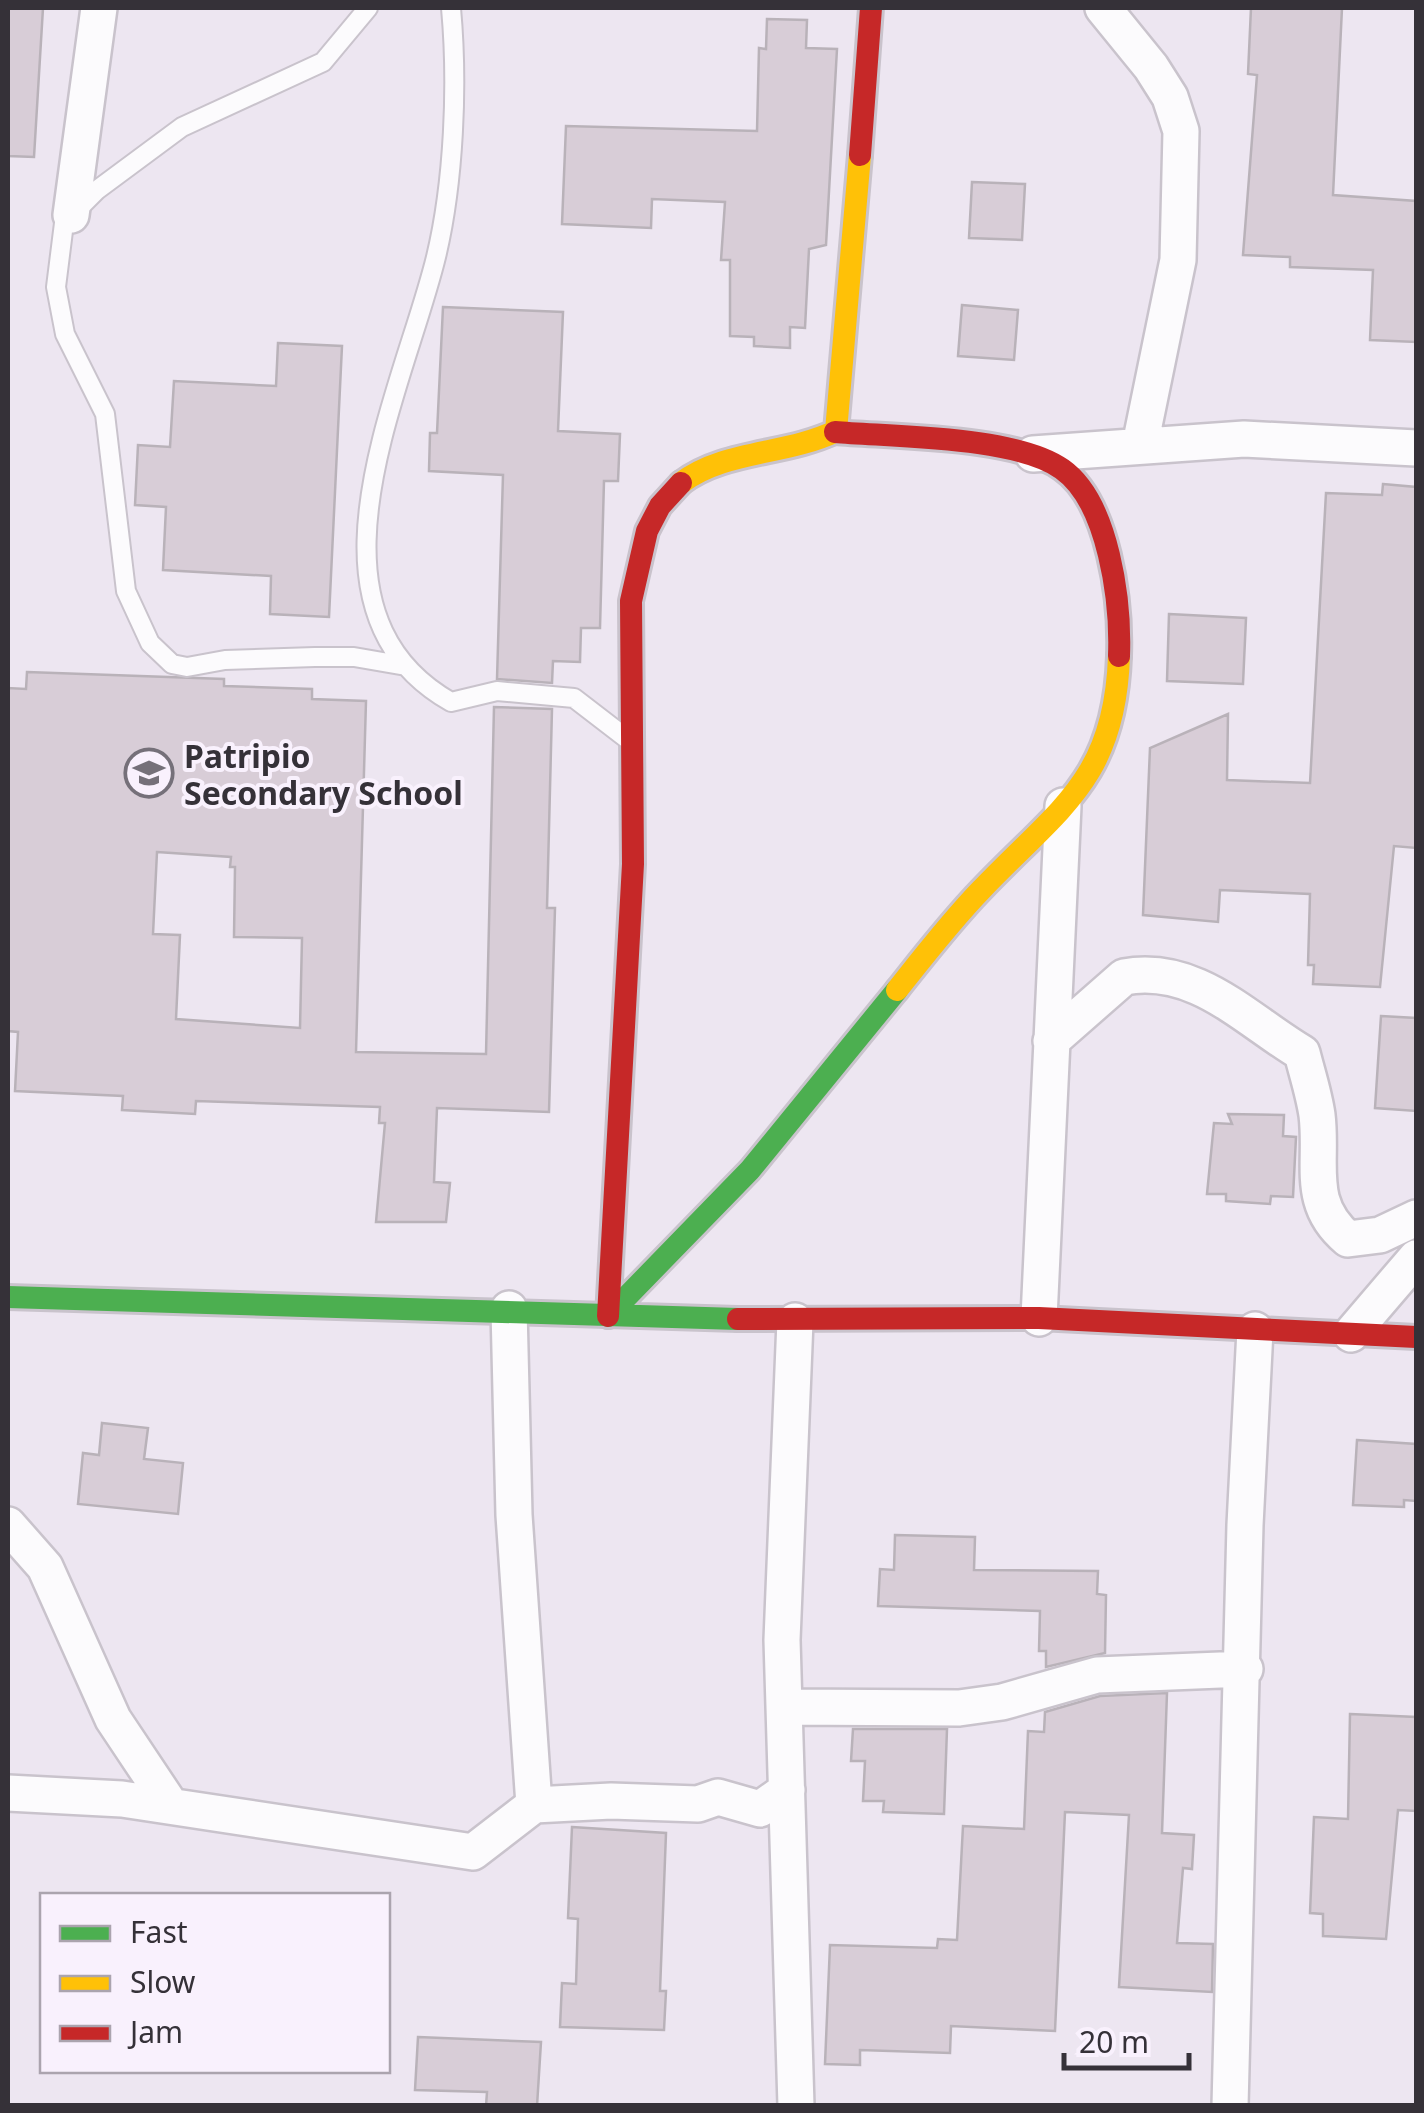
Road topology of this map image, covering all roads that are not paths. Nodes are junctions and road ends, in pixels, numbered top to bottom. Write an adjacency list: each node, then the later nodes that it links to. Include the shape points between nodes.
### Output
1 (99, 8): 6 (street)
2 (368, 8): 6 (lane, via 323,62 172,133)
3 (451, 8): 11 (lane, via 442,222 376,463 366,539 370,589)
4 (871, 8): 7 (street)
5 (1102, 8): 8 (street, via 1170,97 1182,131 1178,260)
6 (71, 215): 11 (lane, via 58,245 60,318 106,414 126,592 150,643 172,664 187,667 315,657)
7 (835, 432): 10 (street); 12 (street, via 702,470 681,482 654,514 631,599)
8 (1140, 445): 9 (street, via 1259,439); 10 (street)
9 (1416, 448)
10 (1033, 454): 13 (street, via 1064,470 1087,500 1115,598 1119,678 1113,727 1092,771)
11 (406, 666): 12 (lane, via 452,702 497,690 574,698)
12 (634, 745): 19 (street, via 626,1052)
13 (1063, 806): 14 (street); 19 (street, via 966,905 721,1208)
14 (1052, 1041): 15 (street, via 1124,977 1171,978 1206,988 1302,1053 1316,1113 1315,1182 1334,1226 1348,1239 1380,1235); 20 (street)
15 (1416, 1218)
16 (1416, 1258): 23 (street)
17 (8, 1297): 18 (street)
18 (510, 1309): 19 (street); 30 (street, via 514,1515)
19 (608, 1316): 21 (street)
20 (1039, 1318): 21 (street); 22 (street)
21 (796, 1321): 27 (street)
22 (1255, 1330): 23 (street); 26 (street)
23 (1351, 1334): 24 (street)
24 (1416, 1337)
25 (8, 1525): 31 (street, via 45,1568 113,1719)
26 (1245, 1668): 27 (street, via 1096,1674 974,1707); 33 (street)
27 (784, 1708): 28 (street)
28 (786, 1790): 30 (street, via 760,1808 718,1797 698,1804); 32 (street)
29 (8, 1793): 31 (street)
30 (534, 1805): 31 (street, via 474,1852)
31 (171, 1806)
32 (796, 2106)
33 (1230, 2106)

